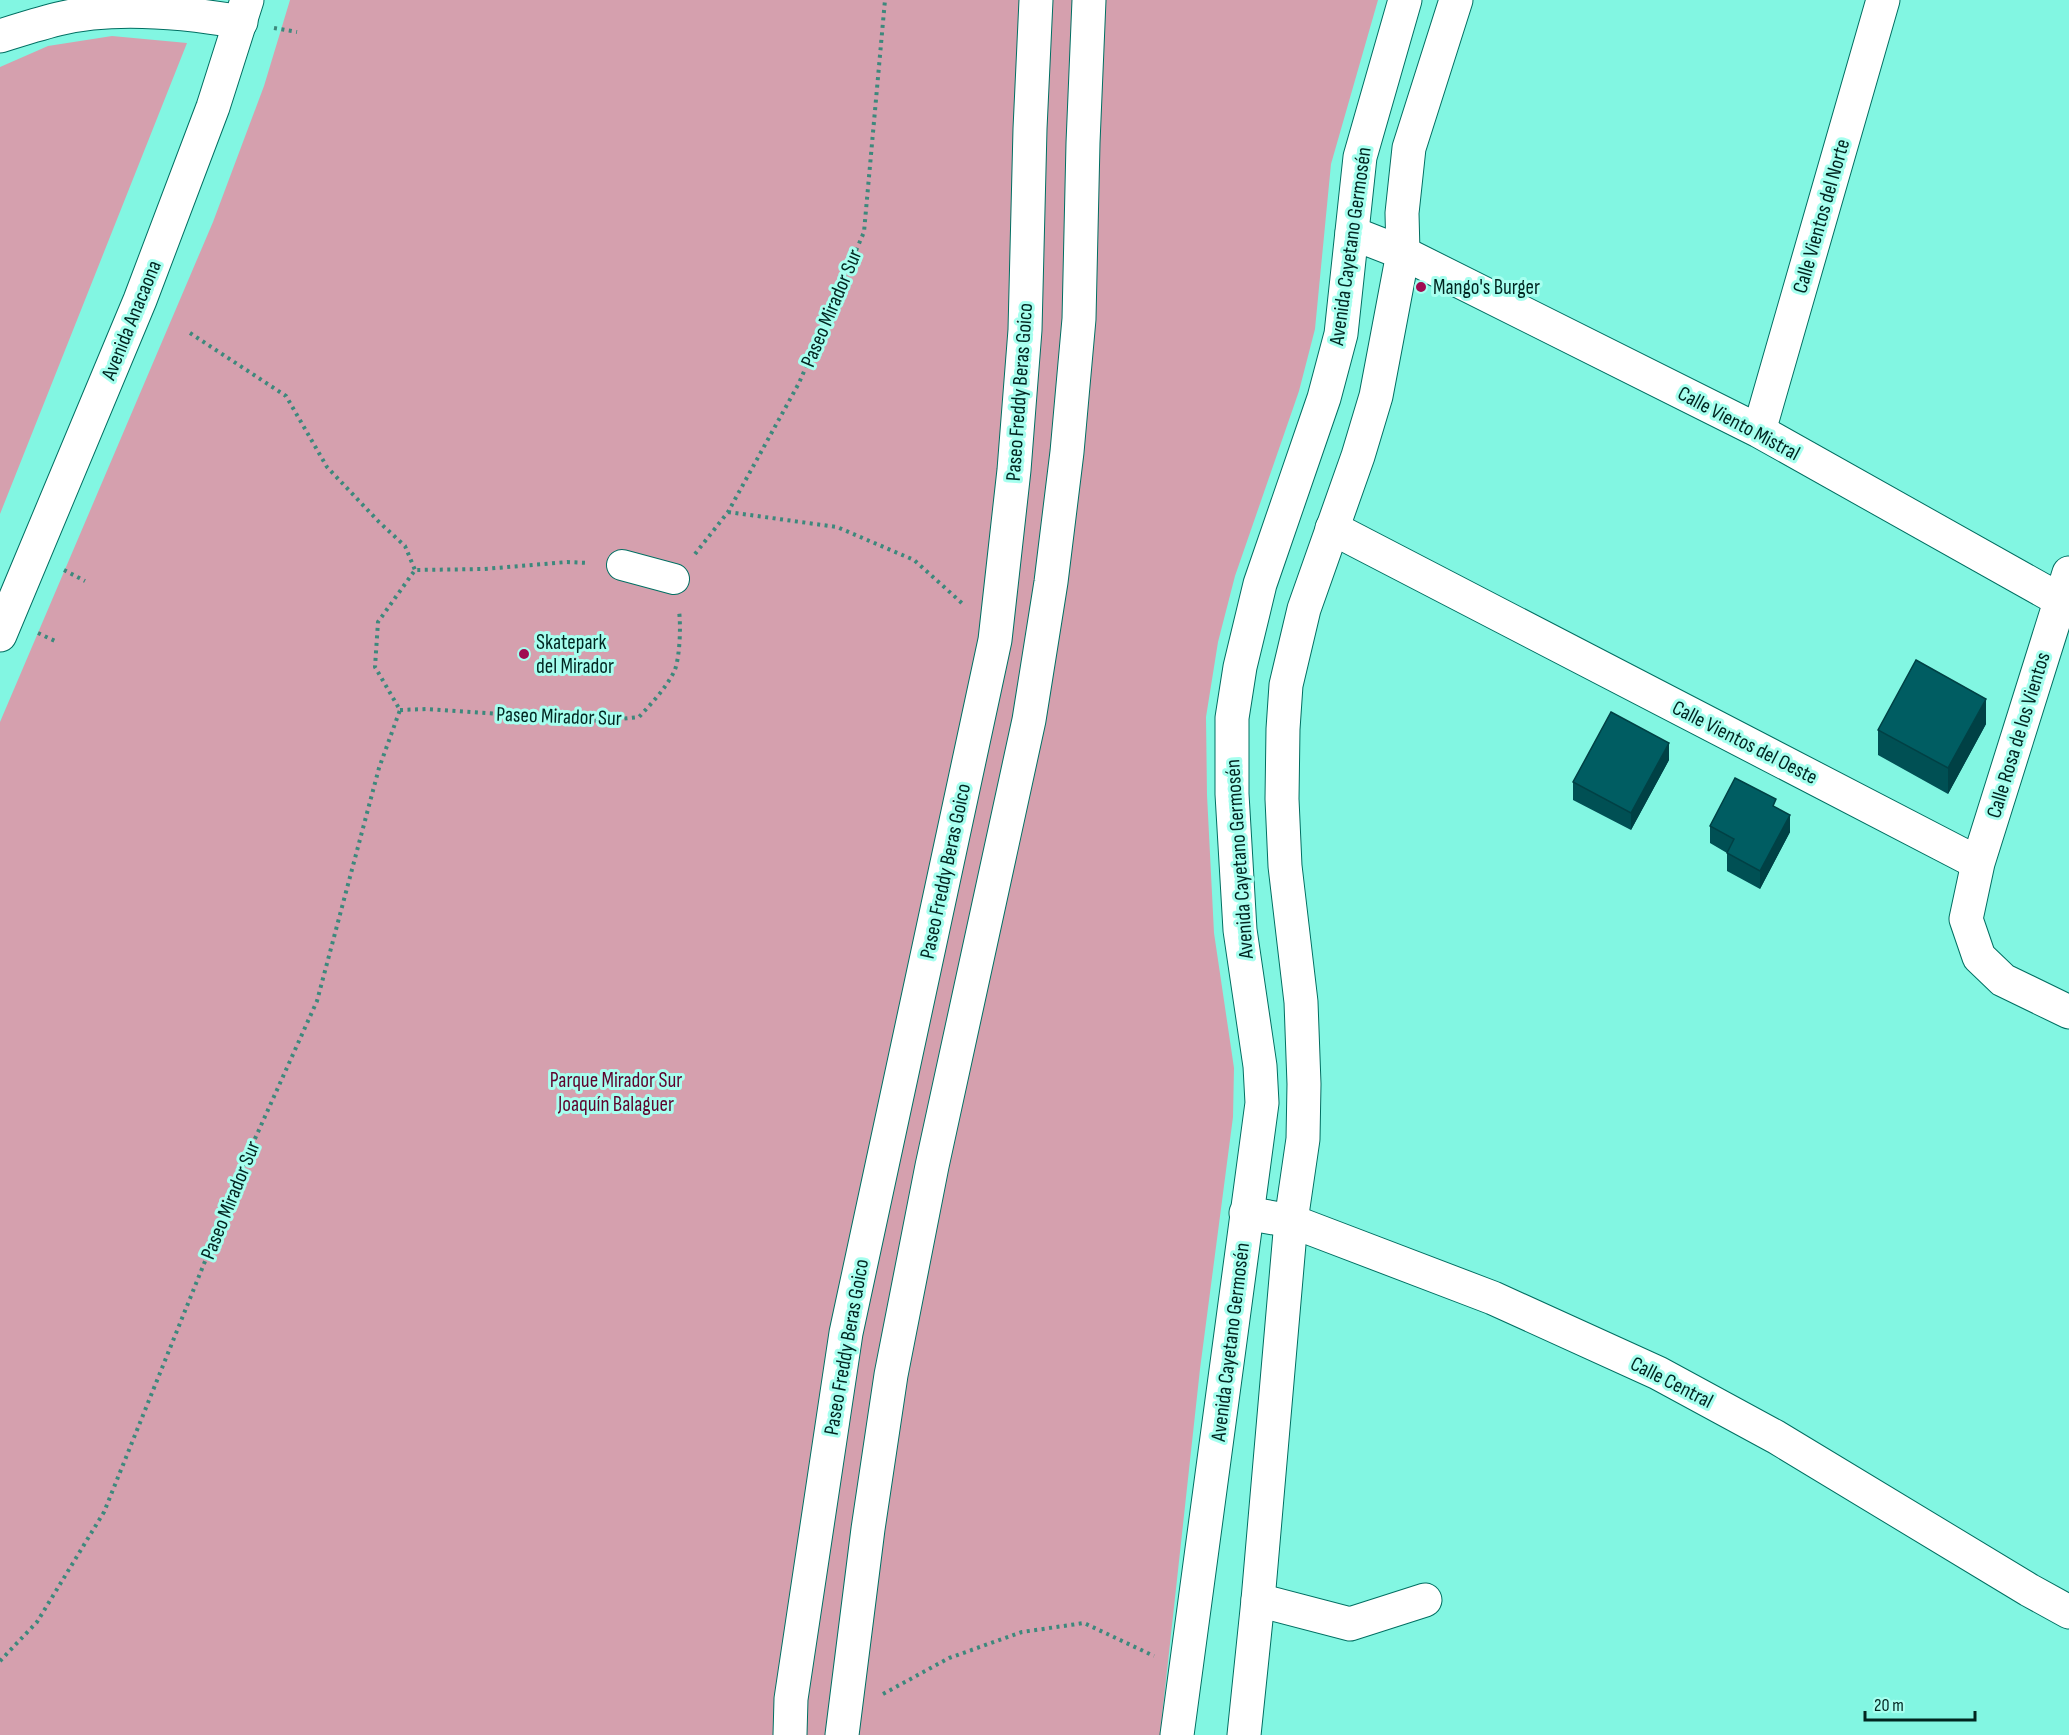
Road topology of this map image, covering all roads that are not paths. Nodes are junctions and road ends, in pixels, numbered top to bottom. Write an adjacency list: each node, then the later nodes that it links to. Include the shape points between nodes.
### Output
1 (1036, 0): 17 (street, Paseo Freddy Beras Goico, via 1026,330 1014,470 996,640)
2 (1089, 0): 18 (street, via 1079,319 1067,452 1052,582)
3 (1406, 0): 8 (street, Avenida Cayetano Germosén, via 1359,157)
4 (1456, 0): 9 (street, via 1409,148 1402,213)
5 (1883, 0): 10 (street, Calle Vientos del Norte)
6 (244, 11): 7 (street, via 213,17 132,10 60,18); 14 (street, Avenida Anacaona, via 213,107 140,300)
7 (0, 36)
8 (1352, 233): 9 (street, Calle Viento Mistral); 21 (street, Avenida Cayetano Germosén, via 1341,334 1324,398 1260,584 1232,718 1240,930 1262,1103)
9 (1403, 253): 10 (street, Calle Viento Mistral); 11 (street, via 1376,396)
10 (1759, 431): 15 (street, Calle Viento Mistral)
11 (1332, 528): 19 (street, Calle Vientos del Oeste); 22 (street, via 1304,609 1286,685 1283,729 1285,866 1301,1002 1304,1084 1303,1139)
12 (622, 566): 13 (street)
13 (674, 579)
14 (10, 584): 16 (street, Avenida Anacaona)
15 (2066, 593): 19 (street, Calle Rosa de los Vientos)
16 (0, 635)
17 (966, 775): 18 (street); 27 (street, Paseo Freddy Beras Goico, via 846,1333 791,1699)
18 (1015, 783): 26 (street, via 891,1375)
19 (1978, 863): 20 (street, via 1966,919 1979,957 2004,980)
20 (2069, 1012)
21 (1246, 1213): 22 (street, Calle Central); 28 (street, Avenida Cayetano Germosén)
22 (1292, 1221): 24 (street); 25 (street, Calle Central, via 1493,1298 1658,1373 1776,1437)
23 (1425, 1599): 24 (street, via 1350,1624)
24 (1258, 1600): 29 (street)
25 (2069, 1612)
26 (842, 1725)
27 (790, 1735)
28 (1177, 1735)
29 (1244, 1735)

